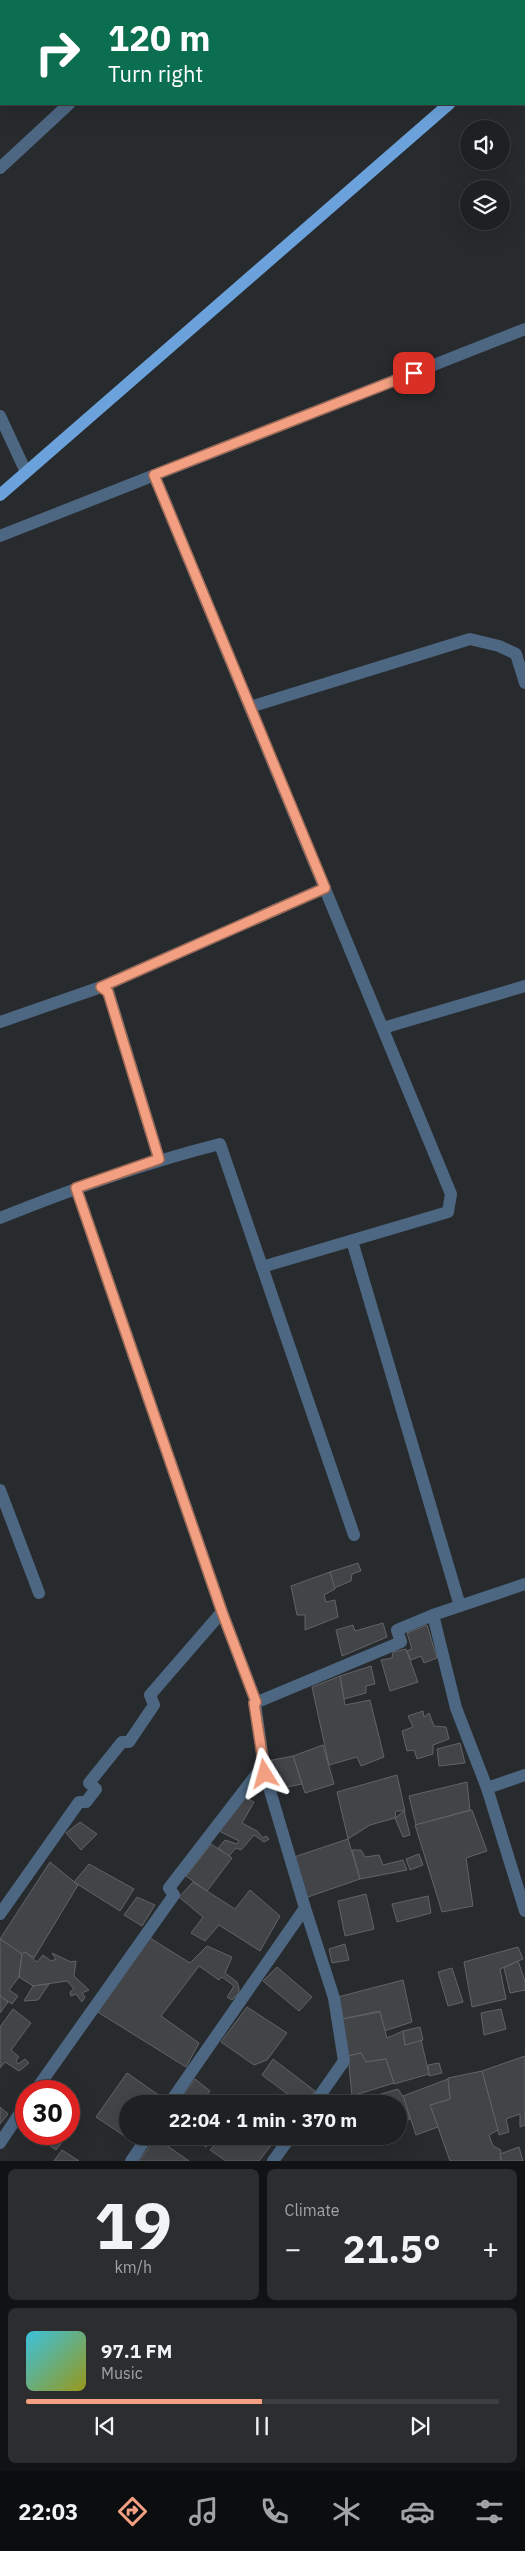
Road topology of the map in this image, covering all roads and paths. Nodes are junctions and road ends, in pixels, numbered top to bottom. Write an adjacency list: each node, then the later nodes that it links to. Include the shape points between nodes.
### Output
1 (68, 105): 3 (street)
2 (449, 105): 6 (main road)
3 (0, 168)
4 (525, 329): 7 (street)
5 (0, 416): 6 (street)
6 (26, 472): 8 (main road)
7 (154, 475): 9 (street); 12 (street)
8 (0, 495)
9 (0, 536)
10 (521, 651): 11 (street); 12 (street, via 470,639)
11 (525, 683)
12 (250, 707): 13 (street)
13 (325, 888): 15 (street); 17 (street)
14 (525, 986): 17 (street)
15 (101, 987): 16 (street); 18 (street, via 108,992)
16 (0, 1022)
17 (383, 1028): 21 (street, via 451,1194 448,1212)
18 (159, 1159): 19 (street); 22 (street, via 220,1144)
19 (76, 1188): 20 (street); 28 (street)
20 (0, 1218)
21 (352, 1241): 22 (street); 27 (street)
22 (262, 1267): 24 (street)
23 (0, 1490): 26 (street)
24 (354, 1535)
25 (525, 1584): 27 (street)
26 (39, 1594)
27 (460, 1606): 29 (street)
28 (222, 1612): 30 (street); 36 (street, via 150,1695 154,1705 129,1742 122,1742 89,1783 96,1789 86,1802 79,1802)
29 (433, 1615): 30 (street, via 397,1630 401,1642); 33 (street, via 456,1708)
30 (256, 1702): 31 (street)
31 (265, 1774): 34 (street); 37 (street, via 256,1775 169,1888 174,1895)
32 (525, 1775): 33 (street)
33 (486, 1788): 35 (street)
34 (305, 1908): 38 (street); 39 (street, via 334,1998 344,2061)
35 (525, 1911)
36 (0, 1914)
37 (43, 2080)
38 (175, 2095)
39 (320, 2095)
40 (15, 2120): 41 (street)
41 (0, 2143)
42 (142, 2145): 44 (street)
43 (284, 2145): 45 (street)
44 (132, 2161)
45 (273, 2161)

